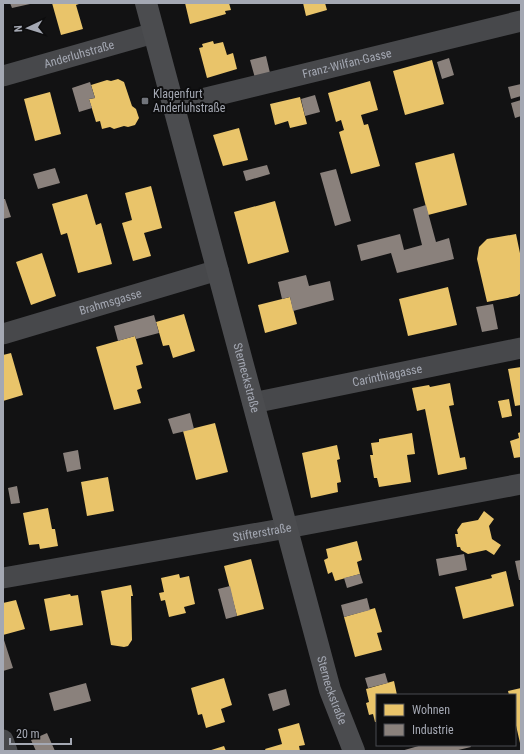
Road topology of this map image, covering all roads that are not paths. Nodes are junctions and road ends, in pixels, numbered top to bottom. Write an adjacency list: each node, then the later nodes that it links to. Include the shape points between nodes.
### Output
1 (146, 3): 3 (street, Sterneckstraße)
2 (521, 21): 5 (street, Franz-Wilfan-Gasse)
3 (154, 33): 4 (street, Anderluhstraße); 5 (street, Sterneckstraße)
4 (3, 76)
5 (173, 106): 6 (street, Sterneckstraße)
6 (218, 270): 7 (street, Brahmsgasse); 9 (street, Sterneckstraße)
7 (3, 334)
8 (521, 348): 9 (street, Carinthiagasse)
9 (253, 403): 11 (street, Sterneckstraße)
10 (521, 484): 11 (street, Stifterstraße)
11 (287, 528): 12 (street, Stifterstraße); 15 (street, Sterneckstraße, via 330,690)
12 (3, 578)
13 (3, 740): 14 (street)
14 (8, 751)
15 (354, 751)

